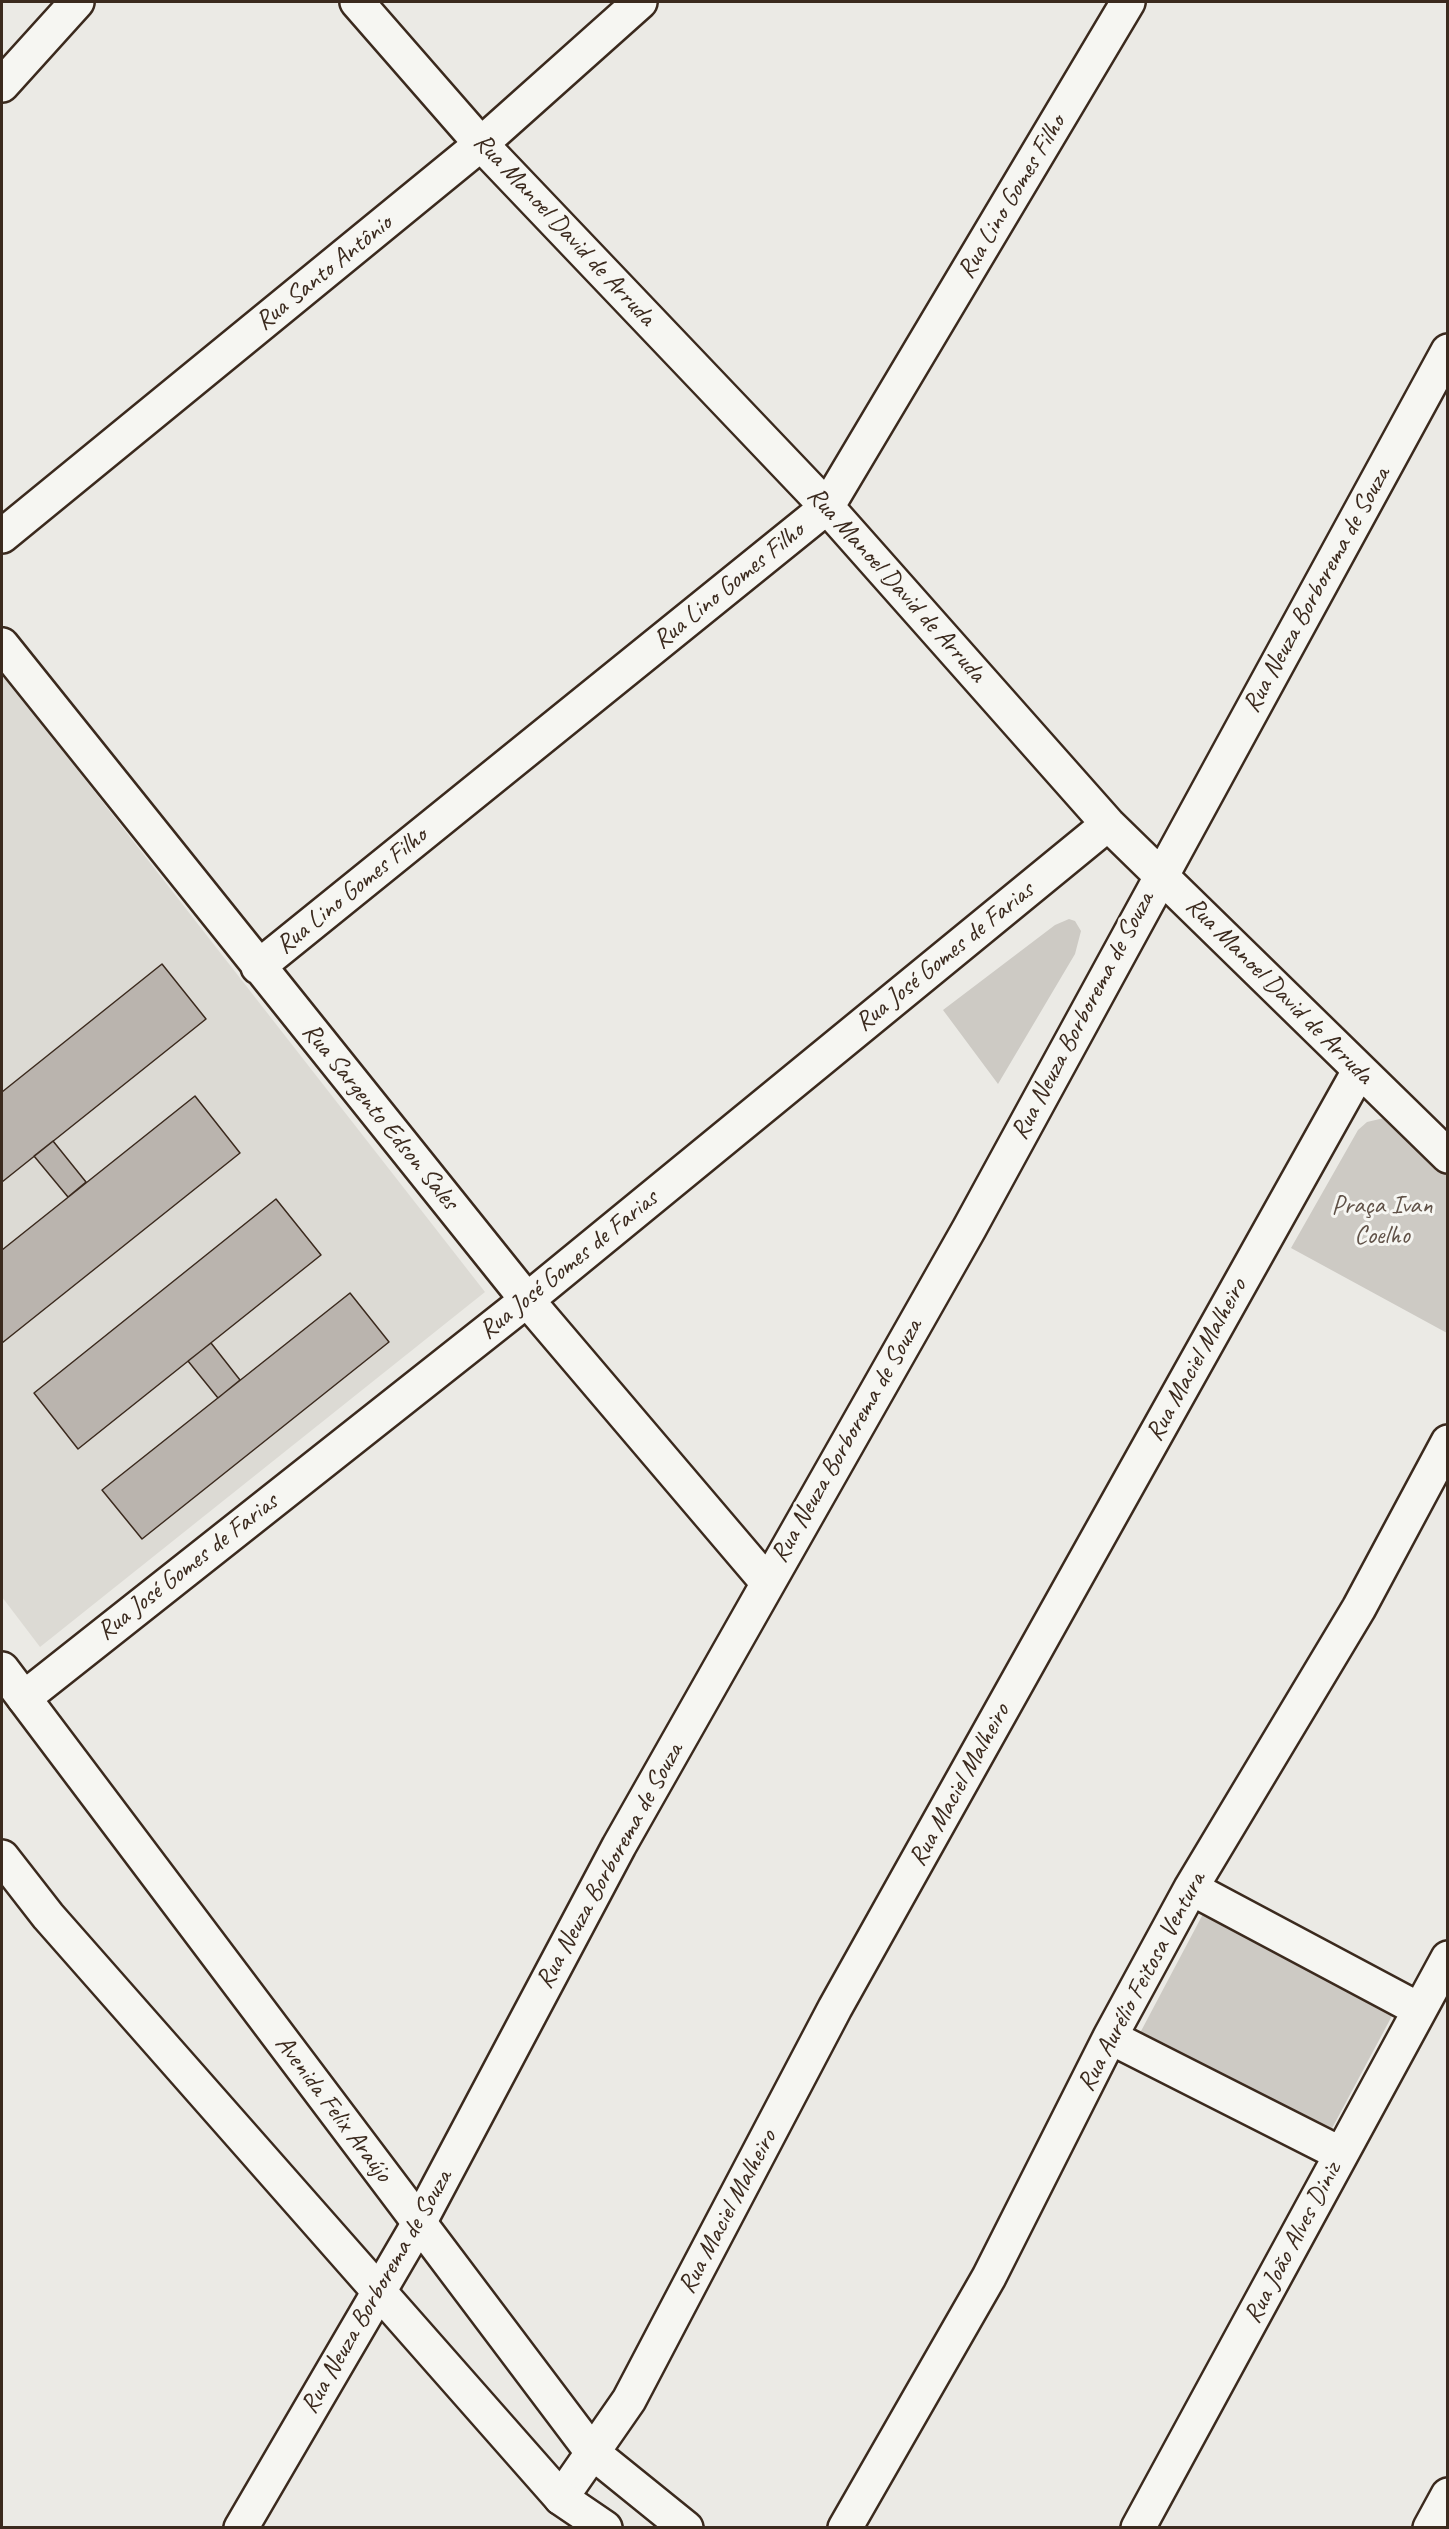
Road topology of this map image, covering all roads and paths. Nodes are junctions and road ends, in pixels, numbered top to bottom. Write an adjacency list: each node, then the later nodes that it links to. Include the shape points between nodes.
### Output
1 (77, 2): 5 (street)
2 (357, 2): 6 (street, Rua Manoel David de Arruda)
3 (640, 2): 6 (street, Rua Santo Antônio)
4 (1128, 2): 8 (street, Rua Lino Gomes Filho)
5 (2, 85)
6 (481, 144): 8 (street, Rua Manoel David de Arruda); 9 (street, Rua Santo Antônio)
7 (1448, 351): 12 (street, Rua Neuza Borborema de Souza)
8 (827, 507): 11 (street, Rua Manoel David de Arruda); 13 (street, Rua Lino Gomes Filho)
9 (2, 536)
10 (2, 645): 13 (street, Rua Sargento Edson Sales)
11 (1108, 824): 12 (street, Rua Manoel David de Arruda); 16 (street, Rua José Gomes de Farias)
12 (1161, 873): 14 (street, Rua Manoel David de Arruda); 18 (street, Rua Neuza Borborema de Souza, via 969,1229)
13 (258, 967): 16 (street, Rua Sargento Edson Sales)
14 (1359, 1071): 15 (street, Rua Manoel David de Arruda); 29 (street, Rua Maciel Malheiro, via 835,2008 629,2400)
15 (1448, 1156)
16 (527, 1300): 18 (street, Rua Sargento Edson Sales); 20 (street, Rua José Gomes de Farias)
17 (1448, 1442): 22 (street, Rua Aurélio Feitosa Ventura, via 1359,1608)
18 (767, 1582): 27 (street, Rua Neuza Borborema de Souza, via 620,1846)
19 (2, 1669): 20 (street, Avenida Felix Araújo)
20 (24, 1698): 27 (street, Avenida Felix Araújo)
21 (2, 1857): 28 (street, via 48,1916)
22 (1191, 1888): 24 (street); 25 (street, Rua Aurélio Feitosa Ventura)
23 (1448, 1958): 24 (street, Rua João Alves Diniz)
24 (1418, 2009): 26 (street, Rua João Alves Diniz)
25 (1110, 2037): 26 (street); 35 (street, Rua Aurélio Feitosa Ventura, via 989,2277)
26 (1341, 2154): 36 (street, Rua João Alves Diniz)
27 (419, 2223): 28 (street, Rua Neuza Borborema de Souza); 29 (street, Avenida Felix Araújo)
28 (379, 2292): 31 (street); 32 (street, Rua Neuza Borborema de Souza)
29 (592, 2452): 31 (street, Rua Maciel Malheiro); 34 (street, Avenida Felix Araújo)
30 (1448, 2495): 37 (street)
31 (561, 2498): 33 (street)
32 (241, 2528)
33 (605, 2528)
34 (686, 2528)
35 (845, 2528)
36 (1138, 2528)
37 (1430, 2528)

